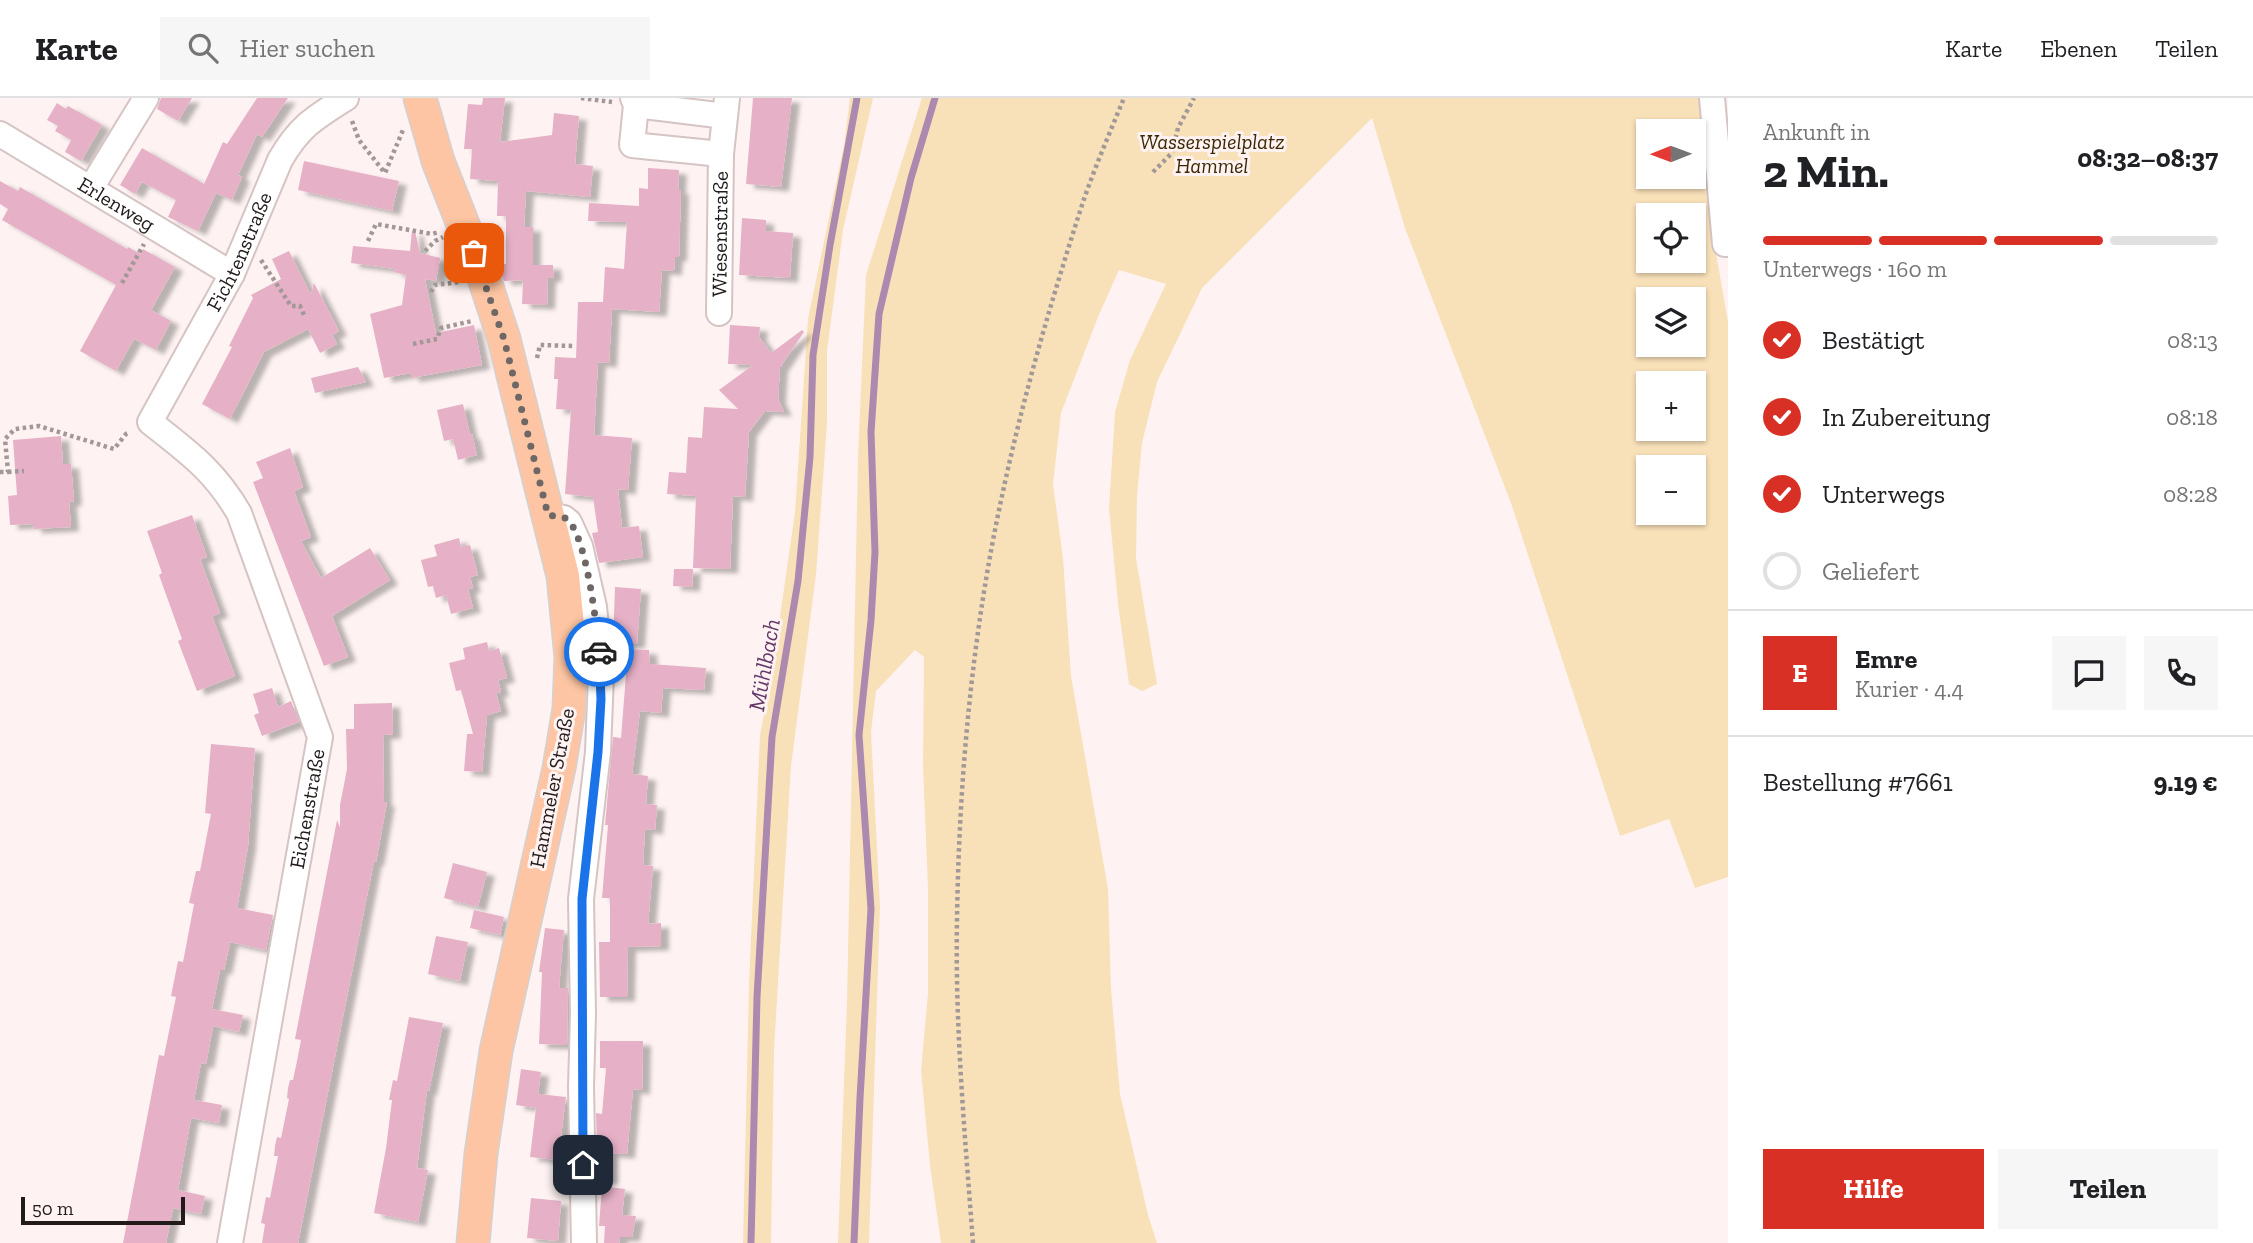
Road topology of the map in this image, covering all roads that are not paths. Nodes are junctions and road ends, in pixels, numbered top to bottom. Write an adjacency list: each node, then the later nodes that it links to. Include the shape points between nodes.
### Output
1 (146, 98): 9 (street)
2 (1712, 98): 10 (street)
3 (635, 101): 5 (street, Wiesenstraße); 8 (street, Wiesenstraße, via 632,145)
4 (349, 105): 11 (street, Fichtenstraße, via 313,119 290,144)
5 (726, 107): 8 (street, Wiesenstraße)
6 (413, 111): 14 (main road, Hammeler Straße, via 483,275 504,339)
7 (0, 134): 9 (street, Erlenweg)
8 (721, 154): 12 (street, Wiesenstraße)
9 (92, 188): 11 (street, Erlenweg)
10 (1726, 244)
11 (232, 274): 13 (street, Fichtenstraße)
12 (719, 313)
13 (150, 422): 15 (street, Eichenstraße, via 203,464 239,513 320,737)
14 (548, 515): 16 (main road, Hammeler Straße, via 564,576 571,657 569,709 496,1051); 17 (street, via 564,517 580,545 594,607 601,674 598,752 582,899)
15 (230, 1243)
16 (473, 1243)
17 (584, 1243)

